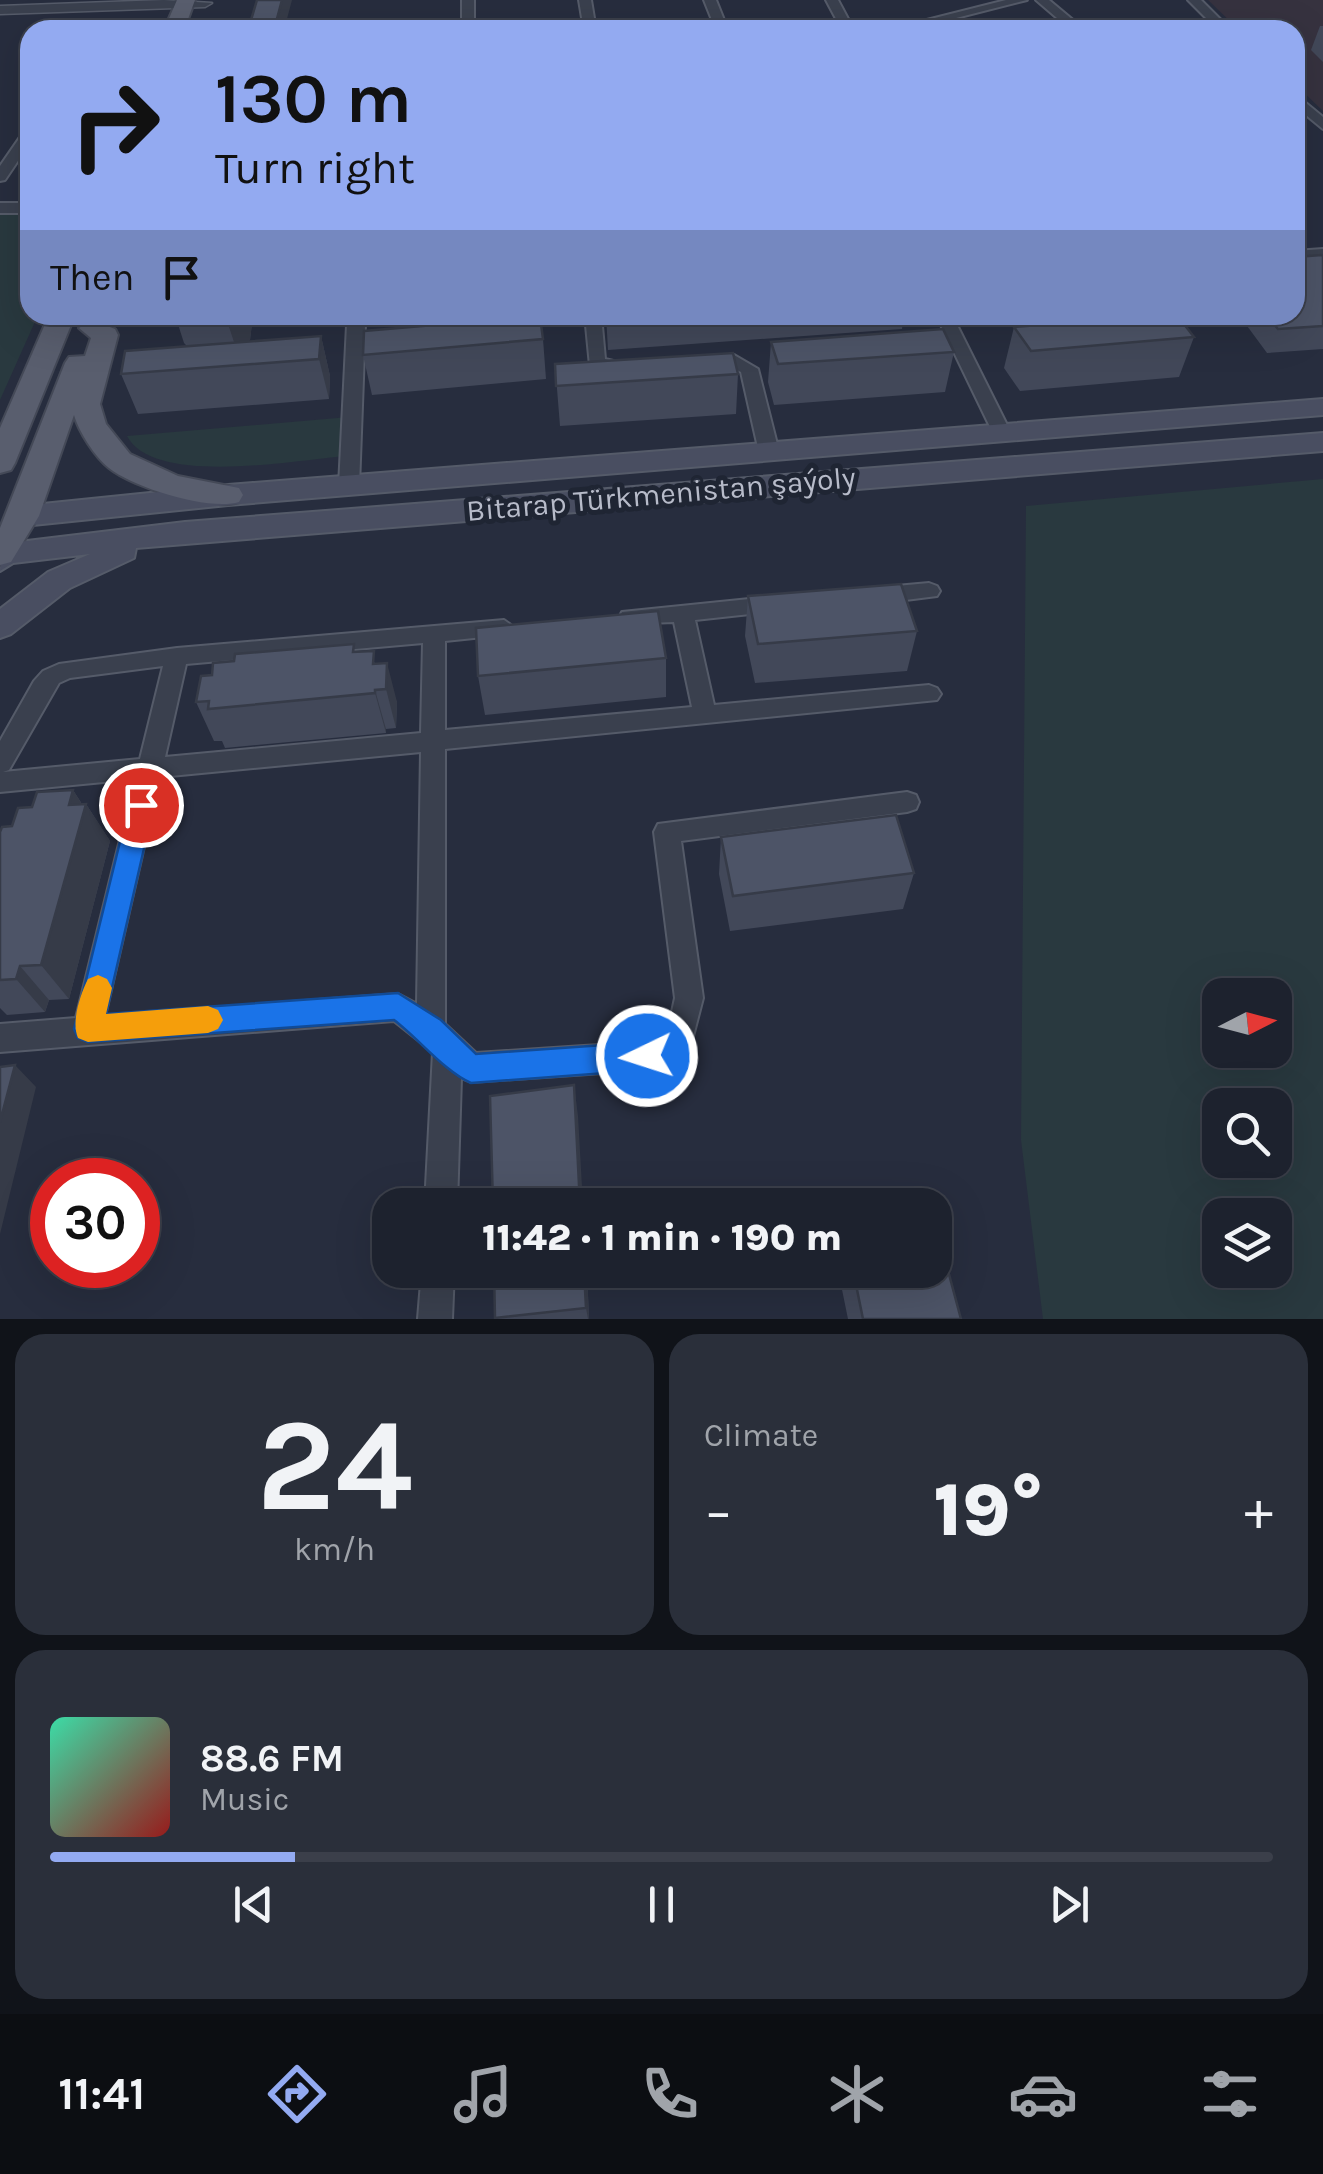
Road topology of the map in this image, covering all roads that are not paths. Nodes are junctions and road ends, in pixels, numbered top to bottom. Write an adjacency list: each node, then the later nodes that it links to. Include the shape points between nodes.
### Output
1 (1021, 0): 6 (street)
2 (1042, 0): 9 (street)
3 (1194, 0): 10 (street)
4 (195, 2): 5 (street)
5 (0, 10)
6 (944, 18): 7 (street); 8 (street)
7 (936, 20)
8 (947, 20)
9 (1067, 20)
10 (1215, 20)
11 (1305, 108): 12 (street)
12 (1323, 126)
13 (20, 148): 14 (street)
14 (0, 177)
15 (58, 325): 23 (main road)
16 (93, 325): 32 (main road)
17 (97, 325): 31 (main road, via 105,335 86,404 92,426 119,461 171,484)
18 (356, 325): 30 (street)
19 (594, 325): 22 (street, via 596,362)
20 (949, 325): 26 (street)
21 (678, 364): 28 (street, via 734,360 749,369)
22 (641, 368)
23 (24, 407): 25 (main road); 29 (main road)
24 (1323, 407): 26 (main road, Bitarap Türkmenistan şaýoly)
25 (0, 426)
26 (1002, 433): 28 (main road, Bitarap Türkmenistan şaýoly)
27 (1323, 442): 33 (main road, Bitarap Türkmenistan şaýoly)
28 (769, 452): 30 (main road, Bitarap Türkmenistan şaýoly)
29 (0, 463)
30 (350, 486): 31 (main road, Bitarap Türkmenistan şaýoly)
31 (228, 496): 32 (main road, Bitarap Türkmenistan şaýoly)
32 (12, 518): 34 (main road)
33 (186, 532): 34 (main road, Bitarap Türkmenistan şaýoly); 40 (main road, via 58,580)
34 (1, 556)
35 (929, 591): 36 (street)
36 (854, 598)
37 (797, 603): 38 (street)
38 (683, 613): 39 (street); 45 (street)
39 (606, 620)
40 (0, 626)
41 (530, 626): 42 (street)
42 (434, 634): 43 (street); 46 (street)
43 (177, 656): 47 (street, via 84,666 50,678); 48 (street)
44 (928, 694): 45 (street)
45 (705, 715): 46 (street)
46 (433, 741): 48 (street); 53 (street)
47 (0, 763)
48 (150, 768): 49 (street); 51 (street)
49 (0, 782)
50 (907, 802): 53 (street, via 666,832 689,998 680,1038 647,1056 471,1068)
51 (88, 1029): 52 (street); 53 (street, via 398,1007)
52 (0, 1038)
53 (439, 1038): 54 (street)
54 (441, 1188)
55 (437, 1288): 56 (street)
56 (436, 1319)

